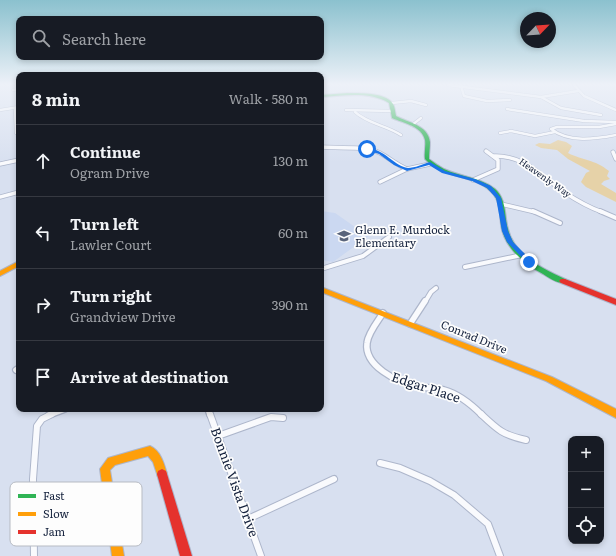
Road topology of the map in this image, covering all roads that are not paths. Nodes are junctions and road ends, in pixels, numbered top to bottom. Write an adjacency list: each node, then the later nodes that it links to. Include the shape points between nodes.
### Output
1 (15, 111): 12 (street)
2 (350, 111): 6 (street)
3 (393, 111): 6 (street); 10 (street, via 397,119)
4 (519, 111): 9 (street)
5 (578, 111): 7 (street)
6 (355, 112): 14 (street)
7 (601, 115)
8 (421, 118): 10 (street)
9 (616, 123): 11 (street, via 599,127 551,129)
10 (412, 125): 23 (street, via 427,136 426,156)
11 (555, 132): 13 (street, via 536,136 513,132); 15 (street, via 591,140)
12 (16, 133)
13 (500, 133)
14 (401, 135)
15 (616, 135)
16 (324, 147): 24 (street, via 374,151)
17 (486, 151): 19 (street)
18 (613, 152): 20 (street)
19 (494, 156): 25 (street, via 500,164 498,169); 30 (street, Heavenly Way, via 507,155 520,159 572,198)
20 (616, 159)
21 (16, 161): 22 (street)
22 (0, 164)
23 (430, 164): 24 (street); 25 (street, via 443,172)
24 (407, 170): 26 (street)
25 (473, 180): 29 (street, via 494,191)
26 (380, 182)
27 (16, 193): 28 (street)
28 (0, 197)
29 (501, 204): 31 (street, via 530,210); 33 (street, via 505,231 510,242)
30 (616, 218)
31 (560, 223)
32 (389, 237): 35 (street, via 362,256)
33 (522, 255): 36 (street); 40 (street, via 550,275)
34 (16, 265): 37 (street)
35 (324, 268)
36 (465, 268)
37 (0, 274)
38 (436, 288): 42 (street)
39 (324, 290): 41 (street, Conrad Drive)
40 (616, 302)
41 (384, 313): 42 (street, Conrad Drive); 48 (street, Edgar Place, via 367,341 367,351 376,367 404,382 444,390 468,401 508,436)
42 (410, 324): 45 (street, Conrad Drive, via 549,379)
43 (57, 412): 51 (street, via 40,419 37,426)
44 (209, 412): 47 (street, Bonnie Vista Drive)
45 (616, 414)
46 (283, 418): 47 (street, via 271,417)
47 (218, 436): 53 (street, Bonnie Vista Drive)
48 (526, 440)
49 (380, 464): 60 (street, via 400,468 454,495 488,524)
50 (334, 479): 53 (street)
51 (33, 482)
52 (106, 482): 58 (street, via 104,469 112,461 152,453 157,458)
53 (248, 518): 59 (street, Bonnie Vista Drive)
54 (34, 546): 56 (street)
55 (116, 546): 57 (street)
56 (34, 556)
57 (118, 556)
58 (186, 556)
59 (261, 556)
60 (500, 556)

